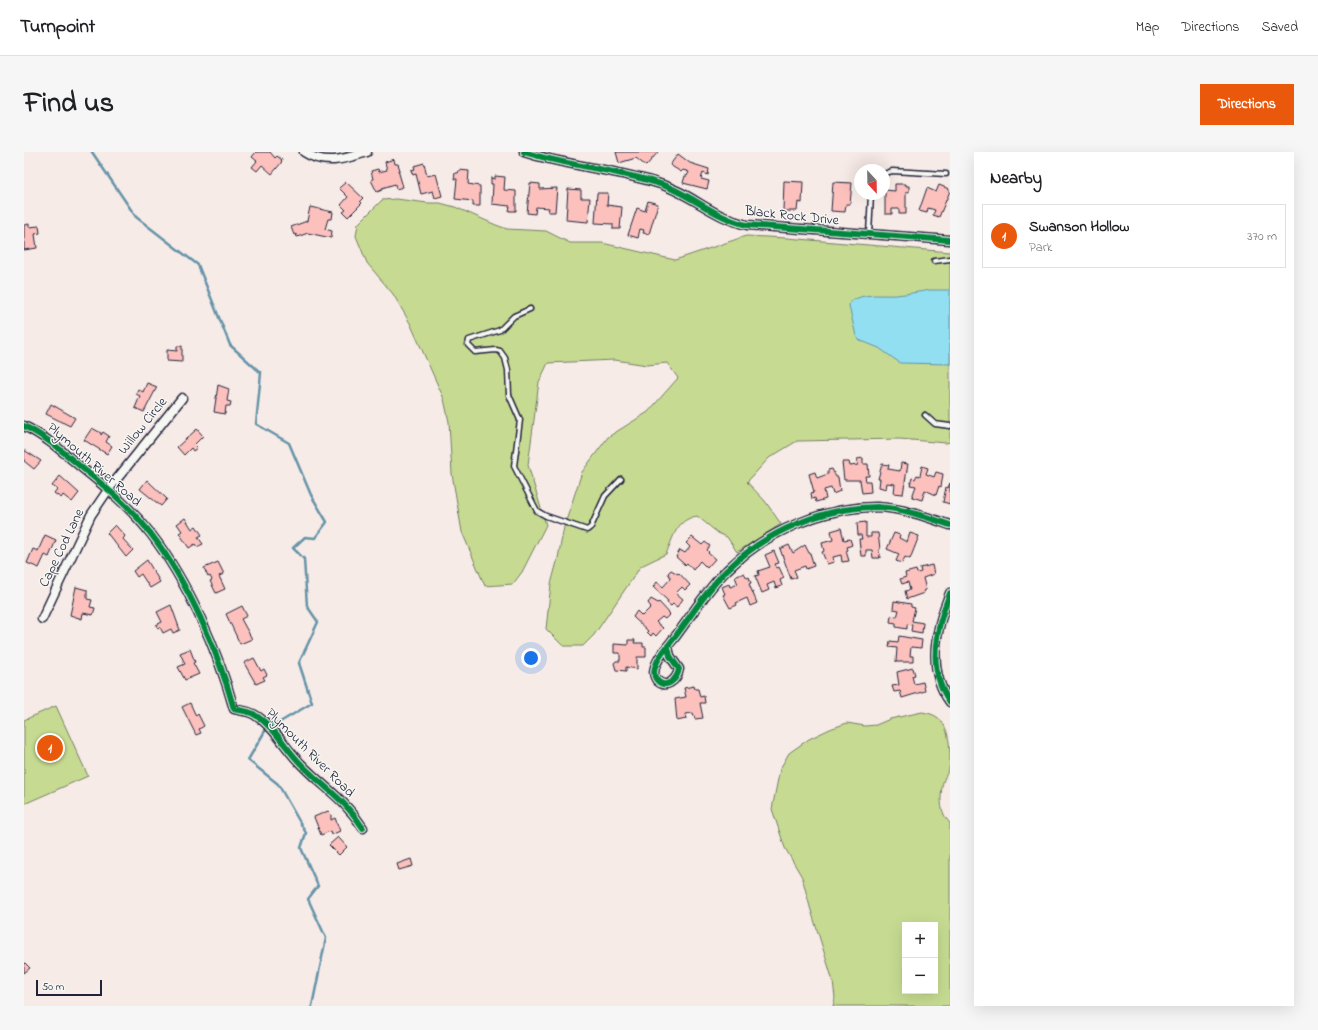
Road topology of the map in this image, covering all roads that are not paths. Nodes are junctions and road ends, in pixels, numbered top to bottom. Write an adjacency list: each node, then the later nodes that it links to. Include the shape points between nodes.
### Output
1 (304, 152): 2 (street, via 328,161)
2 (367, 152)
3 (524, 152): 7 (street, Black Rock Drive, via 657,182 679,191 733,222 773,228)
4 (890, 172): 5 (lane)
5 (946, 174)
6 (871, 200): 7 (lane)
7 (868, 235): 8 (street, Black Rock Drive)
8 (950, 240)
9 (950, 259): 10 (lane)
10 (934, 260)
11 (530, 309): 16 (lane, via 514,316 500,330 469,340 468,345 475,352 500,351 505,358 509,395 520,420 514,466 534,506 540,514 587,530 591,527 605,496)
12 (182, 398): 17 (street, Willow Circle)
13 (925, 415): 15 (lane, via 935,424)
14 (24, 426): 17 (street, Plymouth River Road, via 51,443)
15 (950, 426)
16 (621, 479)
17 (108, 490): 20 (street, Cape Cod Lane, via 91,515); 23 (street, Plymouth River Road, via 150,533 174,567 214,652 234,709 253,713 271,727 301,765 344,803)
18 (950, 525): 21 (street, via 911,513 877,507 842,511 785,529 747,552 725,571)
19 (950, 593): 22 (street, via 940,622 935,658 938,681)
20 (42, 619)
21 (668, 647)
22 (950, 701)
23 (363, 828)

